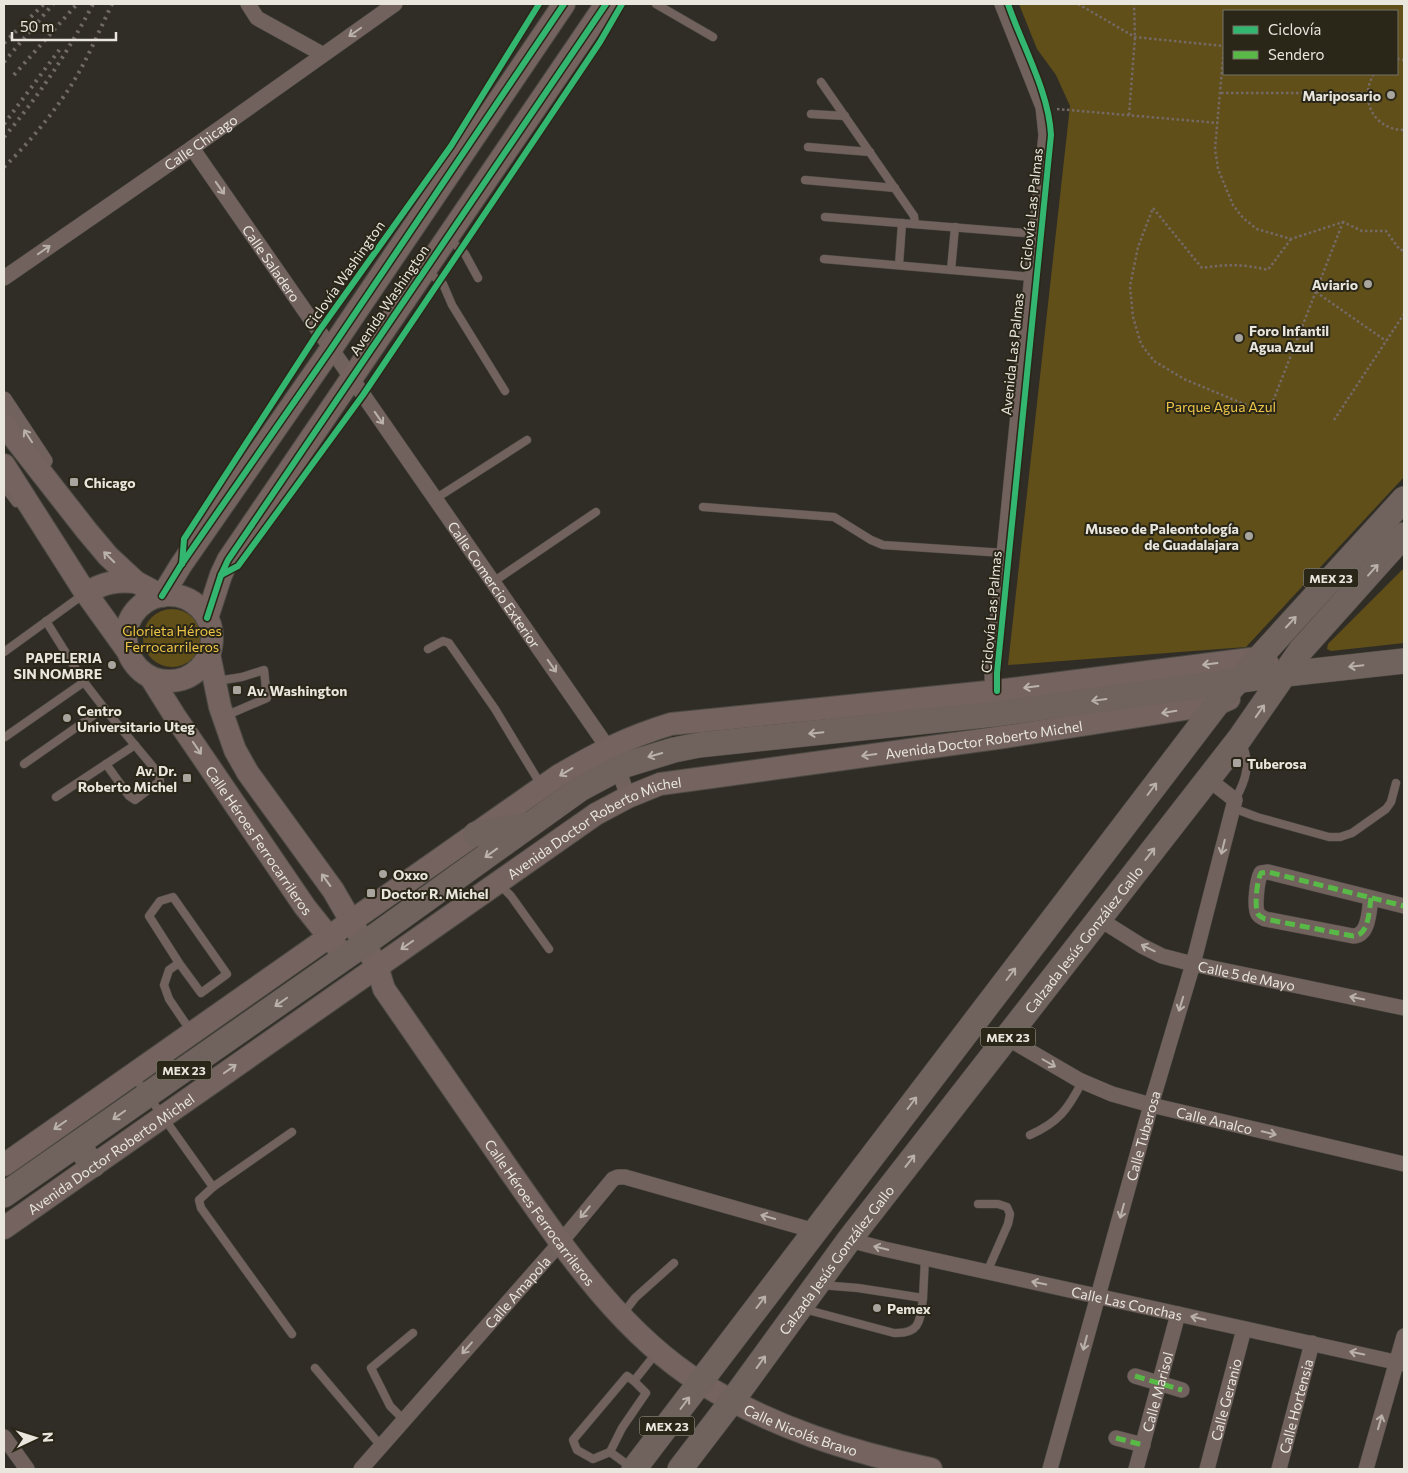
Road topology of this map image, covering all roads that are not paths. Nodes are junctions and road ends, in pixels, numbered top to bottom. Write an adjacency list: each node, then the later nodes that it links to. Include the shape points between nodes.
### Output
1 (248, 4): 8 (street, via 257,18)
2 (395, 4): 8 (street, Calle Chicago, one-way to 8)
3 (564, 4): 30 (main road, Avenida Washington)
4 (606, 4): 22 (main road, Avenida Washington)
5 (656, 4): 7 (lane)
6 (1002, 4): 21 (street, Avenida Las Palmas, via 1043,107 1046,135)
7 (713, 36)
8 (322, 54): 13 (street, Calle Chicago)
9 (821, 82): 11 (lane)
10 (812, 114): 11 (lane)
11 (845, 116): 14 (lane)
12 (808, 147): 14 (lane)
13 (192, 148): 28 (street, Calle Chicago, one-way to 13); 30 (street, Calle Saladero, one-way to 30)
14 (870, 152): 16 (lane)
15 (805, 180): 16 (lane)
16 (895, 188): 19 (lane)
17 (825, 216): 18 (lane)
18 (902, 223): 19 (lane); 24 (lane)
19 (916, 224): 20 (lane)
20 (956, 227): 21 (lane); 26 (lane)
21 (1037, 234): 27 (street, Avenida Las Palmas)
22 (448, 236): 25 (main road, Avenida Washington); 29 (lane, via 465,254)
23 (824, 259): 24 (lane)
24 (899, 265): 26 (lane)
25 (425, 269): 31 (main road, Avenida Washington); 32 (lane, via 443,284 452,305)
26 (951, 270): 27 (lane)
27 (1032, 277): 46 (street, Avenida Las Palmas)
28 (4, 278)
29 (478, 278)
30 (331, 349): 31 (street, Calle Saladero); 50 (main road, Avenida Washington)
31 (351, 378): 39 (street, Calle Comercio Exterior, one-way to 39); 51 (main road, Avenida Washington, via 228,560)
32 (506, 391)
33 (4, 398): 38 (street, one-way to 33, via 45,462)
34 (4, 425): 38 (main road)
35 (527, 440): 39 (lane)
36 (4, 465): 49 (main road)
37 (4, 487): 42 (lane)
38 (58, 495): 47 (main road, one-way to 38, via 108,556)
39 (435, 499): 48 (street, Calle Comercio Exterior)
40 (1404, 499): 57 (main road, MEX 23, one-way to 40)
41 (703, 507): 46 (lane, via 834,517 884,546)
42 (22, 512)
43 (596, 512): 48 (lane)
44 (1404, 535): 59 (main road, Calzada Jesús González Gallo / MEX 23, one-way to 44, via 1300,650)
45 (46, 547): 49 (lane)
46 (1004, 553): 64 (street, Avenida Las Palmas, via 992,674)
47 (136, 582): 49 (main road, via 107,582); 50 (main road)
48 (493, 582): 75 (street, Calle Comercio Exterior, one-way to 75)
49 (84, 591): 52 (lane); 55 (main road)
50 (162, 596): 51 (main road, via 188,600); 55 (main road, via 150,600 132,616 126,640)
51 (207, 618): 56 (main road, via 212,642)
52 (46, 621): 54 (lane); 61 (lane)
53 (428, 649): 84 (lane, via 443,641 449,643 495,709)
54 (4, 652)
55 (129, 653): 60 (main road, via 141,671)
56 (209, 654): 60 (main road, via 192,675 179,681); 62 (main road, Calle Héroes Ferrocarrileros)
57 (1258, 658): 59 (main road); 63 (main road, MEX 23); 64 (main road, Avenida Doctor Roberto Michel, one-way to 64)
58 (1404, 661): 59 (main road, Avenida Doctor Roberto Michel / MEX 23, one-way to 59)
59 (1286, 674): 63 (main road, Avenida Doctor Roberto Michel / MEX 23); 65 (main road, Avenida Doctor Roberto Michel); 72 (main road, Calzada Jesús González Gallo / MEX 23, one-way to 59)
60 (151, 678): 98 (main road, Calle Héroes Ferrocarrileros, one-way to 98, via 305,907)
61 (84, 682): 66 (lane); 71 (lane)
62 (215, 682): 67 (main road, Calle Héroes Ferrocarrileros); 67 (lane, via 264,670 267,698)
63 (1236, 682): 64 (main road, Avenida Doctor Roberto Michel / MEX 23, one-way to 64); 65 (main road, MEX 23)
64 (994, 703): 68 (main road, Avenida Doctor Roberto Michel / MEX 23); 69 (main road, Avenida Doctor Roberto Michel)
65 (1217, 704): 74 (main road, Avenida Doctor Roberto Michel, one-way to 74); 124 (main road, MEX 23, one-way to 65)
66 (104, 708): 73 (lane); 76 (lane)
67 (223, 717): 96 (main road, Calle Héroes Ferrocarrileros, one-way to 67, via 333,890 248,773)
68 (924, 722): 69 (main road, Avenida Doctor Roberto Michel / MEX 23, one-way to 69); 74 (main road)
69 (750, 728): 70 (main road, Avenida Doctor Roberto Michel / MEX 23); 78 (main road)
70 (698, 733): 75 (main road, Avenida Doctor Roberto Michel / MEX 23, one-way to 75, via 656,755); 79 (main road)
71 (5, 737)
72 (1240, 738): 80 (main road, Calzada Jesús González Gallo / MEX 23); 85 (lane, Calle Tuberosa, via 1248,765)
73 (135, 744): 77 (lane); 77 (lane, via 159,774 160,781 135,800)
74 (928, 747): 78 (main road, Avenida Doctor Roberto Michel, one-way to 78)
75 (613, 758): 83 (street, Calle Comercio Exterior); 84 (main road, Avenida Doctor Roberto Michel / MEX 23, one-way to 84, via 601,776)
76 (24, 764)
77 (106, 764): 82 (lane)
78 (756, 771): 79 (main road, Avenida Doctor Roberto Michel)
79 (707, 778): 83 (main road, Avenida Doctor Roberto Michel, via 660,784)
80 (1208, 779): 85 (street); 95 (main road, Calzada Jesús González Gallo / MEX 23, one-way to 80)
81 (1396, 783): 85 (lane, via 1386,809 1352,833 1340,837 1329,837 1257,817)
82 (56, 797)
83 (628, 797): 86 (main road, Avenida Doctor Roberto Michel)
84 (547, 804): 86 (main road); 87 (main road); 87 (main road, Avenida Doctor Roberto Michel); 88 (main road); 90 (main road, Avenida Doctor Roberto Michel / MEX 23, one-way to 90)
85 (1234, 804): 102 (street, Calle Tuberosa, one-way to 102)
86 (580, 824): 88 (main road, Avenida Doctor Roberto Michel)
87 (476, 834): 96 (main road, Avenida Doctor Roberto Michel)
88 (553, 843): 89 (main road, Avenida Doctor Roberto Michel)
89 (498, 883): 93 (main road, Avenida Doctor Roberto Michel); 99 (lane)
90 (445, 886): 93 (main road); 94 (main road, Avenida Doctor Roberto Michel / MEX 23)
91 (1371, 898): 91 (street, via 1268,872 1257,878 1256,906 1260,916 1353,936 1358,936 1365,928); 92 (street)
92 (1404, 906)
93 (461, 907): 97 (main road, Avenida Doctor Roberto Michel)
94 (411, 910): 97 (main road); 100 (main road, Avenida Doctor Roberto Michel / MEX 23)
95 (1099, 919): 102 (street, Calle 5 de Mayo, one-way to 95, via 1156,952); 108 (main road, Calzada Jesús González Gallo / MEX 23)
96 (351, 921): 98 (main road, Avenida Doctor Roberto Michel); 100 (main road, Calle Héroes Ferrocarrileros)
97 (426, 932): 103 (main road, Avenida Doctor Roberto Michel, one-way to 103)
98 (329, 937): 100 (main road, Calle Héroes Ferrocarrileros); 107 (main road, Avenida Doctor Roberto Michel)
99 (549, 949)
100 (354, 951): 103 (main road, Calle Héroes Ferrocarrileros); 104 (main road, Avenida Doctor Roberto Michel / MEX 23)
101 (179, 962): 101 (lane, via 201,993 227,974 173,897 160,901 149,916); 107 (lane, via 169,970 164,985 169,999)
102 (1193, 964): 106 (street, Calle 5 de Mayo, one-way to 102); 112 (street, Calle Tuberosa, one-way to 112)
103 (369, 971): 105 (main road, Avenida Doctor Roberto Michel); 126 (main road, Calle Héroes Ferrocarrileros)
104 (313, 980): 105 (main road); 111 (main road, Avenida Doctor Roberto Michel / MEX 23, one-way to 111)
105 (328, 1000): 113 (main road, Avenida Doctor Roberto Michel, one-way to 105)
106 (1404, 1008)
107 (192, 1033): 109 (main road, Avenida Doctor Roberto Michel)
108 (1007, 1038): 110 (street, Calle Analco, one-way to 110); 125 (main road, Calzada Jesús González Gallo / MEX 23, one-way to 108)
109 (133, 1074): 111 (lane); 118 (main road, Avenida Doctor Roberto Michel, one-way to 118)
110 (1082, 1082): 112 (street, Calle Analco); 115 (lane, via 1054,1123)
111 (148, 1095): 113 (lane); 116 (main road, Avenida Doctor Roberto Michel / MEX 23, one-way to 116)
112 (1151, 1105): 117 (street, Calle Analco, one-way to 117); 131 (street, Calle Tuberosa, one-way to 131)
113 (164, 1116): 119 (main road, Avenida Doctor Roberto Michel); 120 (lane)
114 (292, 1132): 120 (lane)
115 (1030, 1135)
116 (77, 1144): 119 (main road); 121 (main road, Avenida Doctor Roberto Michel / MEX 23)
117 (1404, 1164)
118 (4, 1165)
119 (93, 1165): 123 (main road, Avenida Doctor Roberto Michel)
120 (213, 1187): 138 (lane, via 199,1200 201,1208)
121 (4, 1195)
122 (978, 1204): 129 (lane, via 998,1204 1007,1207 1010,1214)
123 (4, 1228)
124 (815, 1231): 126 (street, Calle Amapola, one-way to 126, via 618,1177); 146 (main road, MEX 23, one-way to 124)
125 (849, 1240): 127 (street, Calle Las Conchas, one-way to 125); 130 (main road, Calzada Jesús González Gallo / MEX 23)
126 (560, 1243): 135 (main road, Calle Héroes Ferrocarrileros); 150 (street, Calle Amapola, one-way to 150)
127 (925, 1258): 129 (street, Calle Las Conchas); 132 (lane)
128 (674, 1262): 135 (lane, via 635,1298)
129 (987, 1272): 131 (street, Calle Las Conchas, one-way to 129)
130 (817, 1284): 132 (lane); 133 (main road, Calzada Jesús González Gallo / MEX 23)
131 (1098, 1296): 134 (street, Calle Las Conchas); 161 (street, Calle Tuberosa, one-way to 161)
132 (923, 1298): 133 (lane, via 920,1321 905,1333 894,1333)
133 (800, 1308): 149 (main road, Calzada Jesús González Gallo / MEX 23, one-way to 133)
134 (1178, 1314): 136 (street, Calle Las Conchas, one-way to 134); 147 (street, Calle Marisol)
135 (621, 1316): 141 (main road, Calle Héroes Ferrocarrileros)
136 (1244, 1329): 140 (street, Calle Las Conchas); 163 (street, Calle Geranio)
137 (413, 1333): 150 (lane, via 371,1368 390,1406)
138 (292, 1334)
139 (1404, 1336): 142 (street)
140 (1312, 1343): 142 (street, Calle Las Conchas, one-way to 140); 164 (street, Calle Hortensia)
141 (658, 1350): 145 (lane); 146 (main road, Calle Héroes Ferrocarrileros)
142 (1401, 1363): 165 (street, one-way to 142)
143 (315, 1368): 154 (lane)
144 (1135, 1376): 147 (street)
145 (634, 1381): 155 (lane, via 646,1393); 155 (lane, via 626,1376 574,1440 578,1450 593,1459)
146 (700, 1383): 149 (main road, Calle Héroes Ferrocarrileros); 158 (main road, MEX 23, one-way to 146)
147 (1160, 1383): 148 (street); 153 (street, Calle Marisol)
148 (1182, 1390)
149 (732, 1401): 159 (main road, Calzada Jesús González Gallo / MEX 23); 160 (main road, Calle Nicolás Bravo, via 847,1449)
150 (404, 1420): 154 (street, Calle Amapola)
151 (4, 1436): 156 (street)
152 (1116, 1438): 153 (street)
153 (1143, 1445): 162 (street, Calle Marisol)
154 (381, 1446): 157 (street, Calle Amapola)
155 (610, 1452): 158 (lane)
156 (27, 1469)
157 (361, 1469)
158 (634, 1469)
159 (680, 1469)
160 (931, 1469)
161 (1050, 1469)
162 (1136, 1469)
163 (1207, 1469)
164 (1279, 1469)
165 (1366, 1469)

